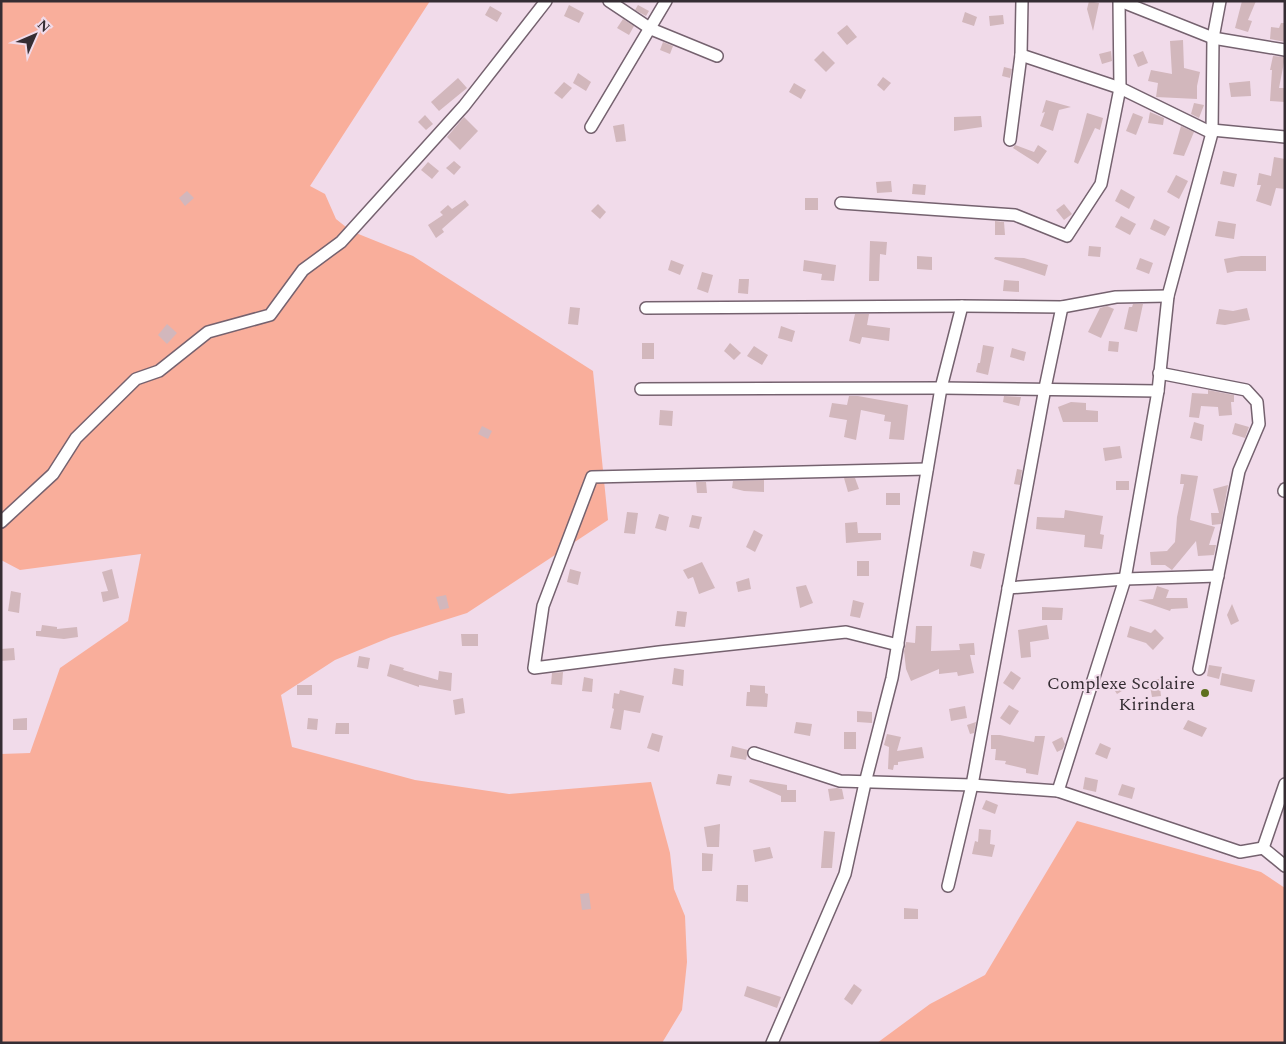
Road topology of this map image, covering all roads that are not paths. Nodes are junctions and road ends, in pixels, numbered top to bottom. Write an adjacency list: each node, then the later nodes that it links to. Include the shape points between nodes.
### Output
1 (546, 1): 28 (street, via 464,106 341,242 304,270 270,316 208,332 159,372 136,379 76,438 53,474)
2 (609, 1): 7 (street)
3 (666, 1): 7 (street)
4 (1022, 1): 10 (street)
5 (1120, 1): 8 (street); 12 (street)
6 (1220, 1): 8 (street)
7 (651, 29): 11 (street); 13 (street)
8 (1213, 38): 9 (street); 14 (street)
9 (1285, 50)
10 (1021, 54): 12 (street); 16 (street)
11 (717, 56)
12 (1120, 88): 14 (street); 17 (street, via 1101,184 1067,236 1015,215)
13 (591, 127)
14 (1212, 132): 15 (street); 18 (street)
15 (1285, 137)
16 (1010, 140)
17 (841, 203)
18 (1168, 296): 20 (street, via 1116,297); 22 (street)
19 (962, 306): 20 (street); 21 (street); 23 (street)
20 (1062, 307): 24 (street)
21 (646, 308)
22 (1159, 373): 26 (street); 29 (street, via 1246,390 1257,402 1259,424 1239,471)
23 (941, 388): 24 (street); 25 (street); 27 (street)
24 (1045, 388): 26 (street); 31 (street)
25 (641, 389)
26 (1158, 391): 30 (street)
27 (927, 469): 32 (street); 32 (street, via 592,477 543,606 534,668 846,632)
28 (1, 522)
29 (1218, 576): 30 (street); 33 (street)
30 (1125, 580): 31 (street); 38 (street)
31 (1008, 588): 37 (street)
32 (898, 645): 35 (street)
33 (1199, 669)
34 (754, 753): 35 (street, via 840,781)
35 (865, 782): 37 (street); 42 (street, via 845,874)
36 (1285, 784): 39 (street)
37 (972, 785): 38 (street); 41 (street)
38 (1058, 791): 39 (street, via 1240,852)
39 (1263, 848): 40 (street)
40 (1285, 866)
41 (948, 886)
42 (772, 1043)

